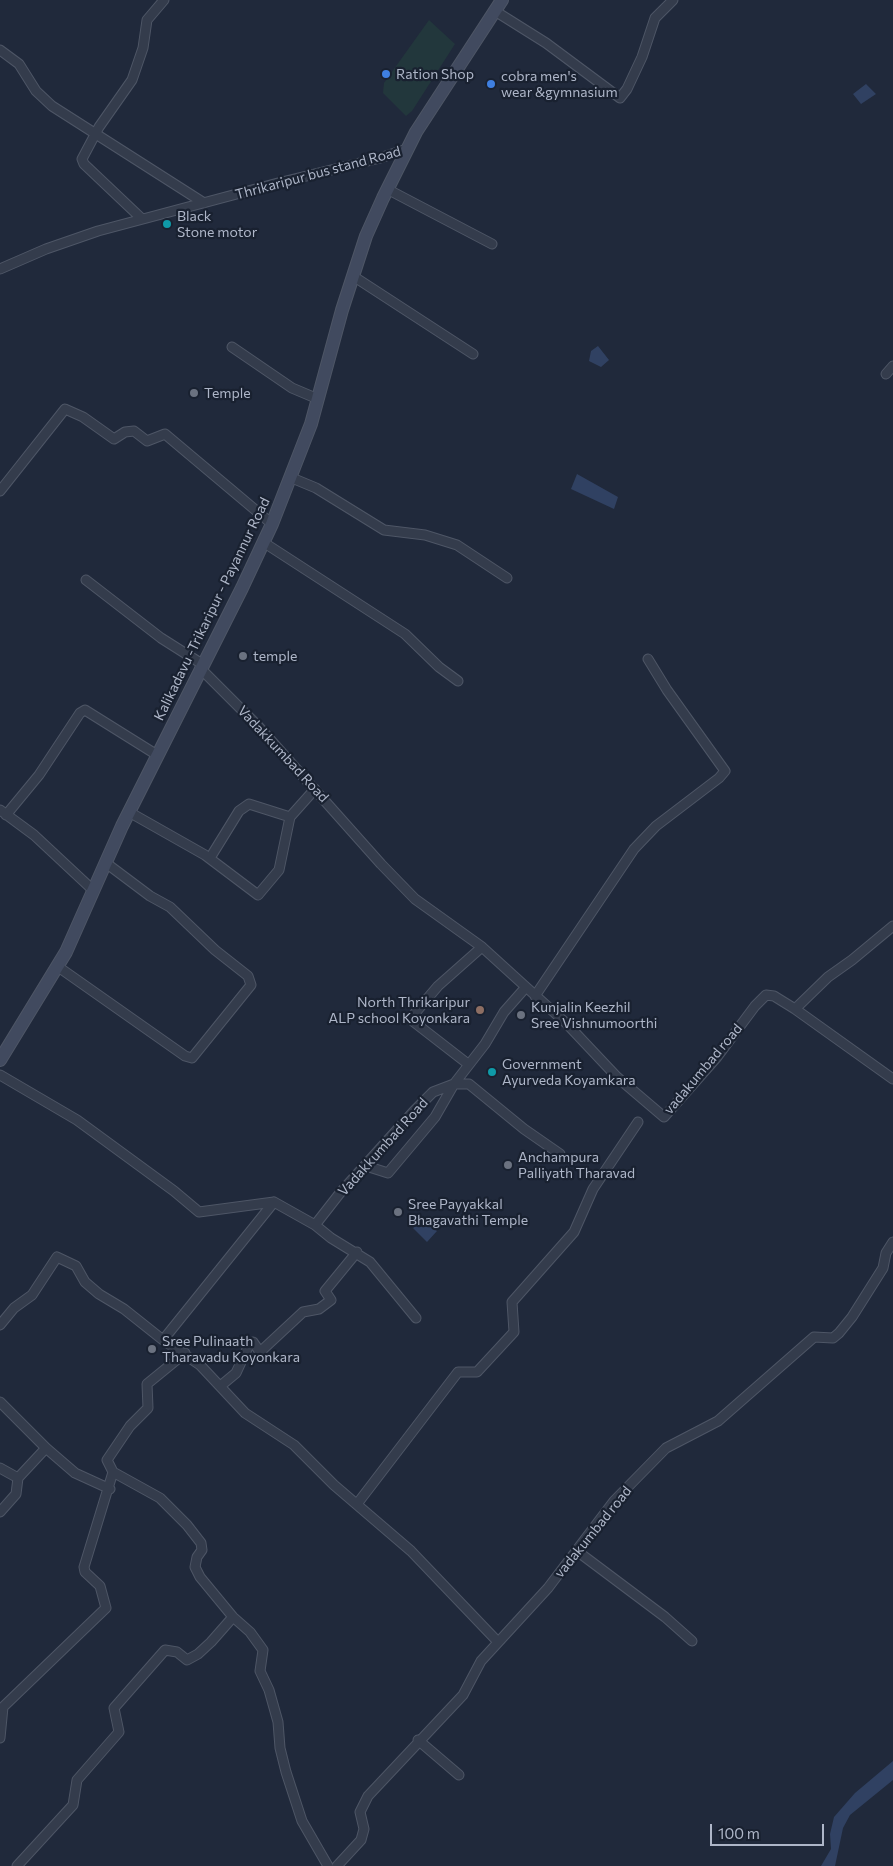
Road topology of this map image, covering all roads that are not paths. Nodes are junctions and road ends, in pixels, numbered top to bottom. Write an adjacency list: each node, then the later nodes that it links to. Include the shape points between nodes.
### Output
1 (164, 0): 6 (street, via 147,20 143,48 132,80)
2 (502, 0): 4 (main road, Kalikadavu -Trikaripur - Payannur Road)
3 (673, 0): 4 (street, via 655,18 642,56 620,98 546,43)
4 (495, 11): 7 (main road, Kalikadavu -Trikaripur - Payannur Road)
5 (0, 50): 6 (street, via 19,64 41,97)
6 (95, 134): 9 (street); 10 (street, via 82,160 84,164)
7 (407, 149): 8 (main road, Kalikadavu -Trikaripur - Payannur Road); 9 (street, Thrikaripur bus stand Road)
8 (387, 189): 11 (street); 13 (main road, Kalikadavu -Trikaripur - Payannur Road)
9 (204, 203): 10 (street, Thrikaripur bus stand Road)
10 (141, 218): 12 (street, Thrikaripur bus stand Road, via 54,246)
11 (492, 244)
12 (0, 269)
13 (353, 276): 15 (street); 18 (main road, Kalikadavu -Trikaripur - Payannur Road)
14 (232, 348): 18 (street, via 292,388)
15 (473, 354)
16 (893, 366): 17 (street)
17 (886, 374)
18 (318, 399): 19 (main road, Kalikadavu -Trikaripur - Payannur Road)
19 (292, 478): 21 (main road, Kalikadavu -Trikaripur - Payannur Road); 23 (street, via 316,488 384,530 425,535 457,545)
20 (0, 491): 21 (street, via 65,409 83,417 114,439 134,431 147,441 165,434)
21 (272, 524): 22 (main road, Kalikadavu -Trikaripur - Payannur Road)
22 (263, 542): 26 (main road, Kalikadavu -Trikaripur - Payannur Road); 27 (street, via 405,634)
23 (507, 578)
24 (86, 580): 26 (street, Vadakkumbad Road)
25 (648, 658): 40 (street, via 725,771 656,826 634,849)
26 (201, 666): 28 (main road, Kalikadavu -Trikaripur - Payannur Road); 29 (street, Vadakkumbad Road)
27 (458, 681)
28 (157, 755): 30 (street, via 85,710 80,712 39,774); 31 (main road, Kalikadavu -Trikaripur - Payannur Road)
29 (315, 789): 32 (street); 37 (street, Vadakkumbad Road, via 416,899)
30 (3, 812): 35 (street, via 41,841)
31 (129, 812): 33 (street); 34 (main road, Kalikadavu -Trikaripur - Payannur Road)
32 (290, 817): 33 (street, via 249,804 239,811); 33 (street, via 279,870 258,895)
33 (210, 858)
34 (106, 863): 35 (main road, Kalikadavu -Trikaripur - Payannur Road); 38 (street, via 170,907 248,976 251,985 192,1058 184,1056)
35 (94, 890): 38 (main road, Kalikadavu -Trikaripur - Payannur Road)
36 (893, 926): 41 (street, via 828,977)
37 (482, 947): 39 (street, Vadakkumbad Road); 43 (street, via 438,986 410,1019)
38 (57, 966): 42 (main road, Kalikadavu -Trikaripur - Payannur Road)
39 (526, 988): 40 (street, vadakumbad road); 43 (street, via 504,1012 485,1044)
40 (535, 996): 41 (street, vadakumbad road, via 567,1024 617,1077 664,1118 717,1057 762,996 774,996)
41 (796, 1009): 45 (street, vadakumbad road)
42 (1, 1058)
43 (468, 1064): 46 (street)
44 (0, 1075): 50 (street, via 77,1120 199,1212)
45 (893, 1079)
46 (454, 1084): 48 (street, via 469,1084); 49 (street, Vadakkumbad Road, via 433,1092); 49 (street, via 435,1117 388,1173)
47 (638, 1122): 65 (street, via 593,1189 574,1232 512,1302 514,1332 477,1372 458,1372)
48 (560, 1154)
49 (366, 1166): 51 (street, Vadakkumbad Road)
50 (274, 1202): 51 (street); 56 (street)
51 (315, 1225): 53 (street)
52 (893, 1242): 67 (street, vadakumbad road, via 886,1253 884,1268 839,1333 833,1338 814,1337 718,1421 666,1448 614,1501)
53 (356, 1252): 54 (street, via 370,1262); 58 (street, via 325,1291 331,1300 320,1309 303,1312 260,1352 253,1342 236,1373)
54 (416, 1318)
55 (0, 1325): 56 (street, via 14,1308 32,1295 57,1257 76,1266 85,1282 99,1294)
56 (163, 1340): 57 (street)
57 (185, 1353): 62 (street, via 147,1384 148,1408 130,1426 107,1460); 65 (street, via 214,1378 245,1413 294,1445)
58 (224, 1383)
59 (0, 1402): 60 (street)
60 (46, 1448): 63 (street); 64 (street, via 75,1473)
61 (0, 1468): 63 (street)
62 (113, 1472): 64 (street); 68 (street, via 160,1498 187,1525 201,1543 202,1550 195,1567)
63 (18, 1478): 66 (street, via 16,1494)
64 (110, 1489): 71 (street, via 84,1567 100,1586 106,1608 3,1707)
65 (357, 1504): 70 (street, via 411,1551)
66 (0, 1512)
67 (577, 1551): 69 (street); 70 (street, vadakumbad road)
68 (233, 1617): 74 (street, via 211,1642 187,1660 177,1652 166,1650 114,1708 119,1732 77,1780 73,1805); 75 (street, via 264,1650 260,1670 278,1722 286,1772 302,1821)
69 (692, 1641)
70 (498, 1642): 72 (street, vadakumbad road, via 481,1661 463,1695)
71 (0, 1738)
72 (418, 1740): 73 (street); 76 (street, vadakumbad road, via 368,1796 360,1812 364,1828 361,1840)
73 (459, 1775)
74 (17, 1866)
75 (328, 1866)
76 (337, 1866)

